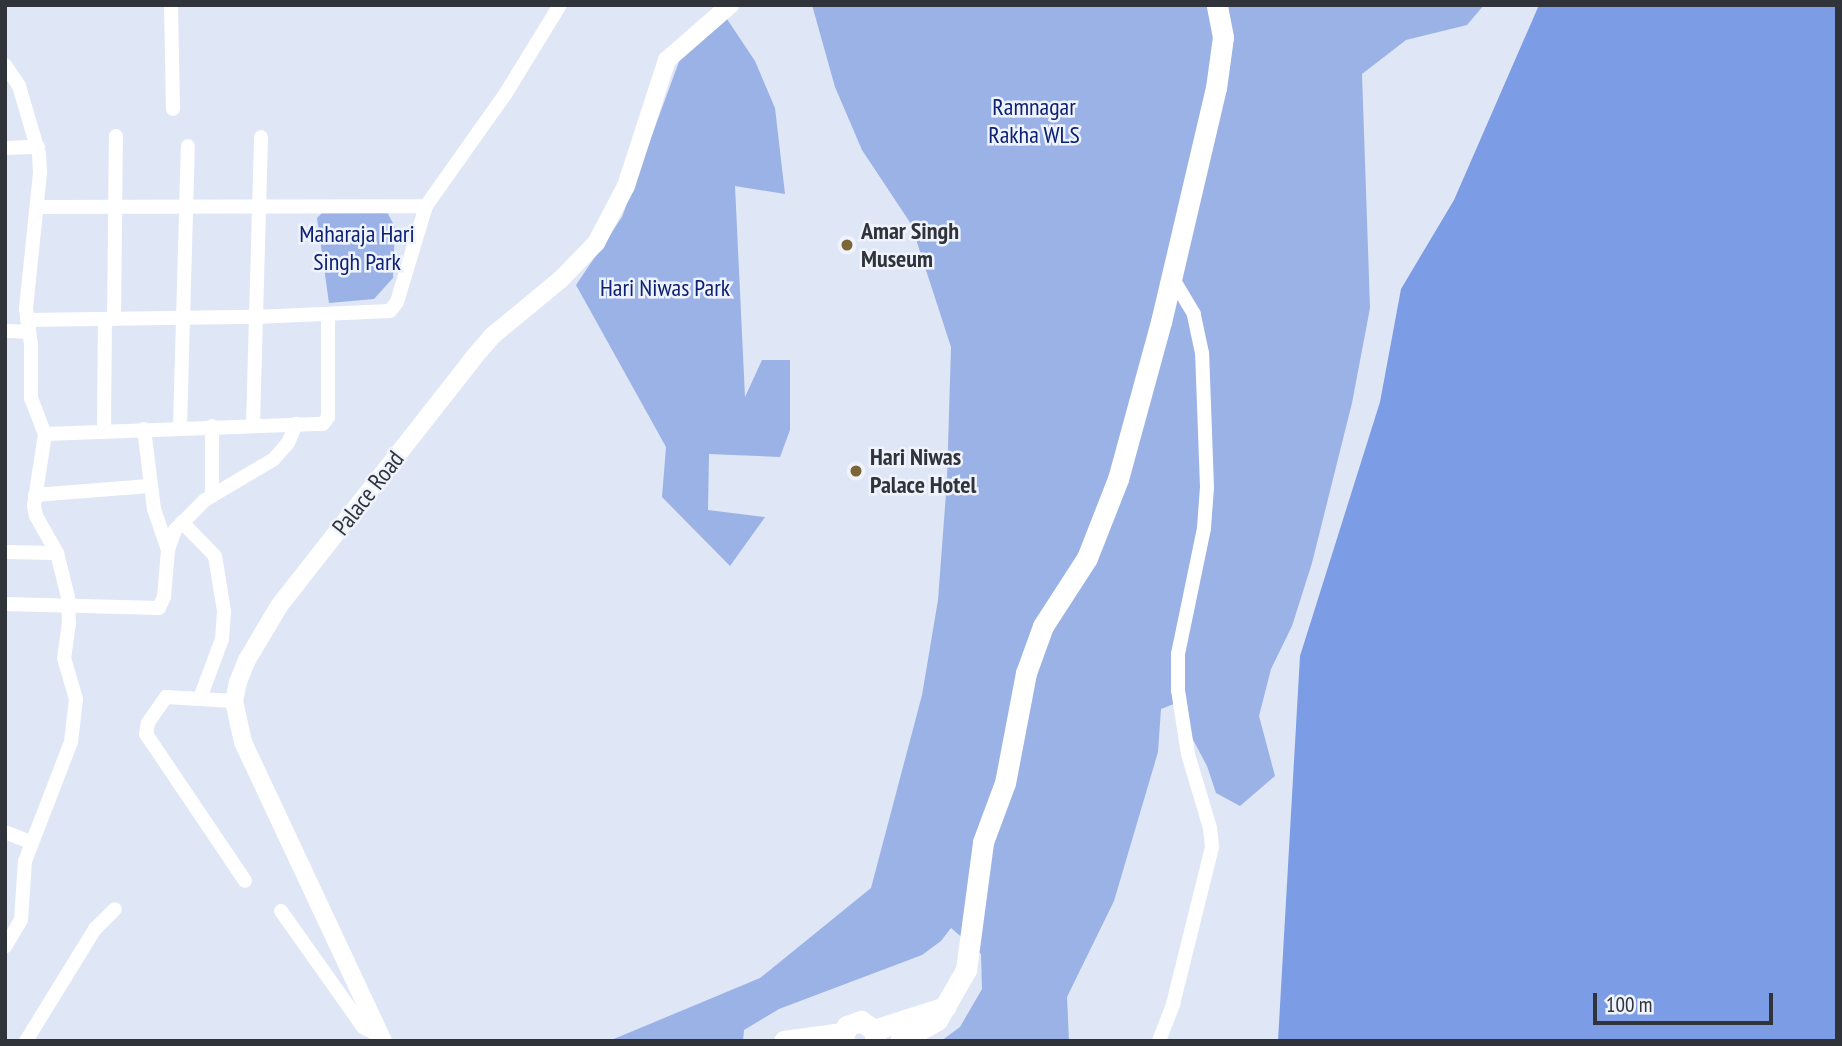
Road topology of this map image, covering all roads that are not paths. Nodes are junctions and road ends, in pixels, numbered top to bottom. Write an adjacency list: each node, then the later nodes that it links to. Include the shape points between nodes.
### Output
1 (171, 5): 6 (street)
2 (559, 5): 15 (street, via 506,93)
3 (730, 5): 41 (street, Palace Road, via 667,60 626,186 596,243 474,357 279,606 247,660)
4 (1217, 5): 17 (main road, via 1223,37 1219,70)
5 (5, 65): 10 (street, via 19,86)
6 (173, 109)
7 (116, 136): 13 (street)
8 (261, 137): 14 (street)
9 (188, 146): 12 (street)
10 (38, 147): 11 (street); 16 (street)
11 (5, 148)
12 (187, 204): 13 (street); 14 (street); 19 (street)
13 (115, 206): 16 (street); 21 (street)
14 (260, 206): 15 (street); 20 (street)
15 (426, 206): 18 (street, via 394,307 384,312)
16 (38, 207): 22 (street, via 27,285)
17 (1170, 274): 48 (main road, via 1118,479 1087,558 1044,626 1026,673 1005,783 983,842 966,970); 55 (street, via 1194,314 1202,353 1207,487 1204,528 1178,654 1178,690 1188,754 1212,847)
18 (328, 315): 20 (street); 25 (street, via 327,421)
19 (181, 317): 20 (street); 21 (street); 27 (street)
20 (255, 317): 24 (street)
21 (109, 319): 22 (street); 29 (street)
22 (28, 326): 23 (street); 30 (street, via 31,398)
23 (5, 331)
24 (253, 424): 25 (street); 26 (street)
25 (296, 424): 33 (street, via 274,459)
26 (212, 426): 27 (street); 33 (street)
27 (180, 427): 28 (street)
28 (144, 429): 29 (street); 31 (street)
29 (104, 430): 30 (street)
30 (44, 434): 32 (street)
31 (149, 486): 32 (street); 35 (street)
32 (35, 495): 37 (street, via 36,516)
33 (212, 496): 34 (street)
34 (182, 522): 35 (street); 40 (street, via 213,551 224,611 222,639)
35 (168, 550): 39 (street, via 159,608)
36 (5, 552): 37 (street)
37 (57, 553): 39 (street)
38 (5, 604): 39 (street)
39 (69, 606): 43 (street, via 64,658 76,715 71,742)
40 (200, 698): 41 (street); 44 (street, via 166,697 146,734)
41 (234, 701): 51 (street, Palace Road, via 243,743)
42 (5, 832): 43 (street)
43 (30, 842): 47 (street, via 21,920)
44 (245, 881)
45 (115, 909): 52 (street, via 95,929)
46 (281, 911): 51 (street, via 363,1027)
47 (5, 947)
48 (945, 1007): 49 (main road); 54 (main road, via 928,1028)
49 (875, 1035): 50 (main road, via 869,1024 853,1022)
50 (842, 1037): 53 (main road)
51 (382, 1039)
52 (26, 1041)
53 (785, 1041)
54 (900, 1041)
55 (1160, 1041)

